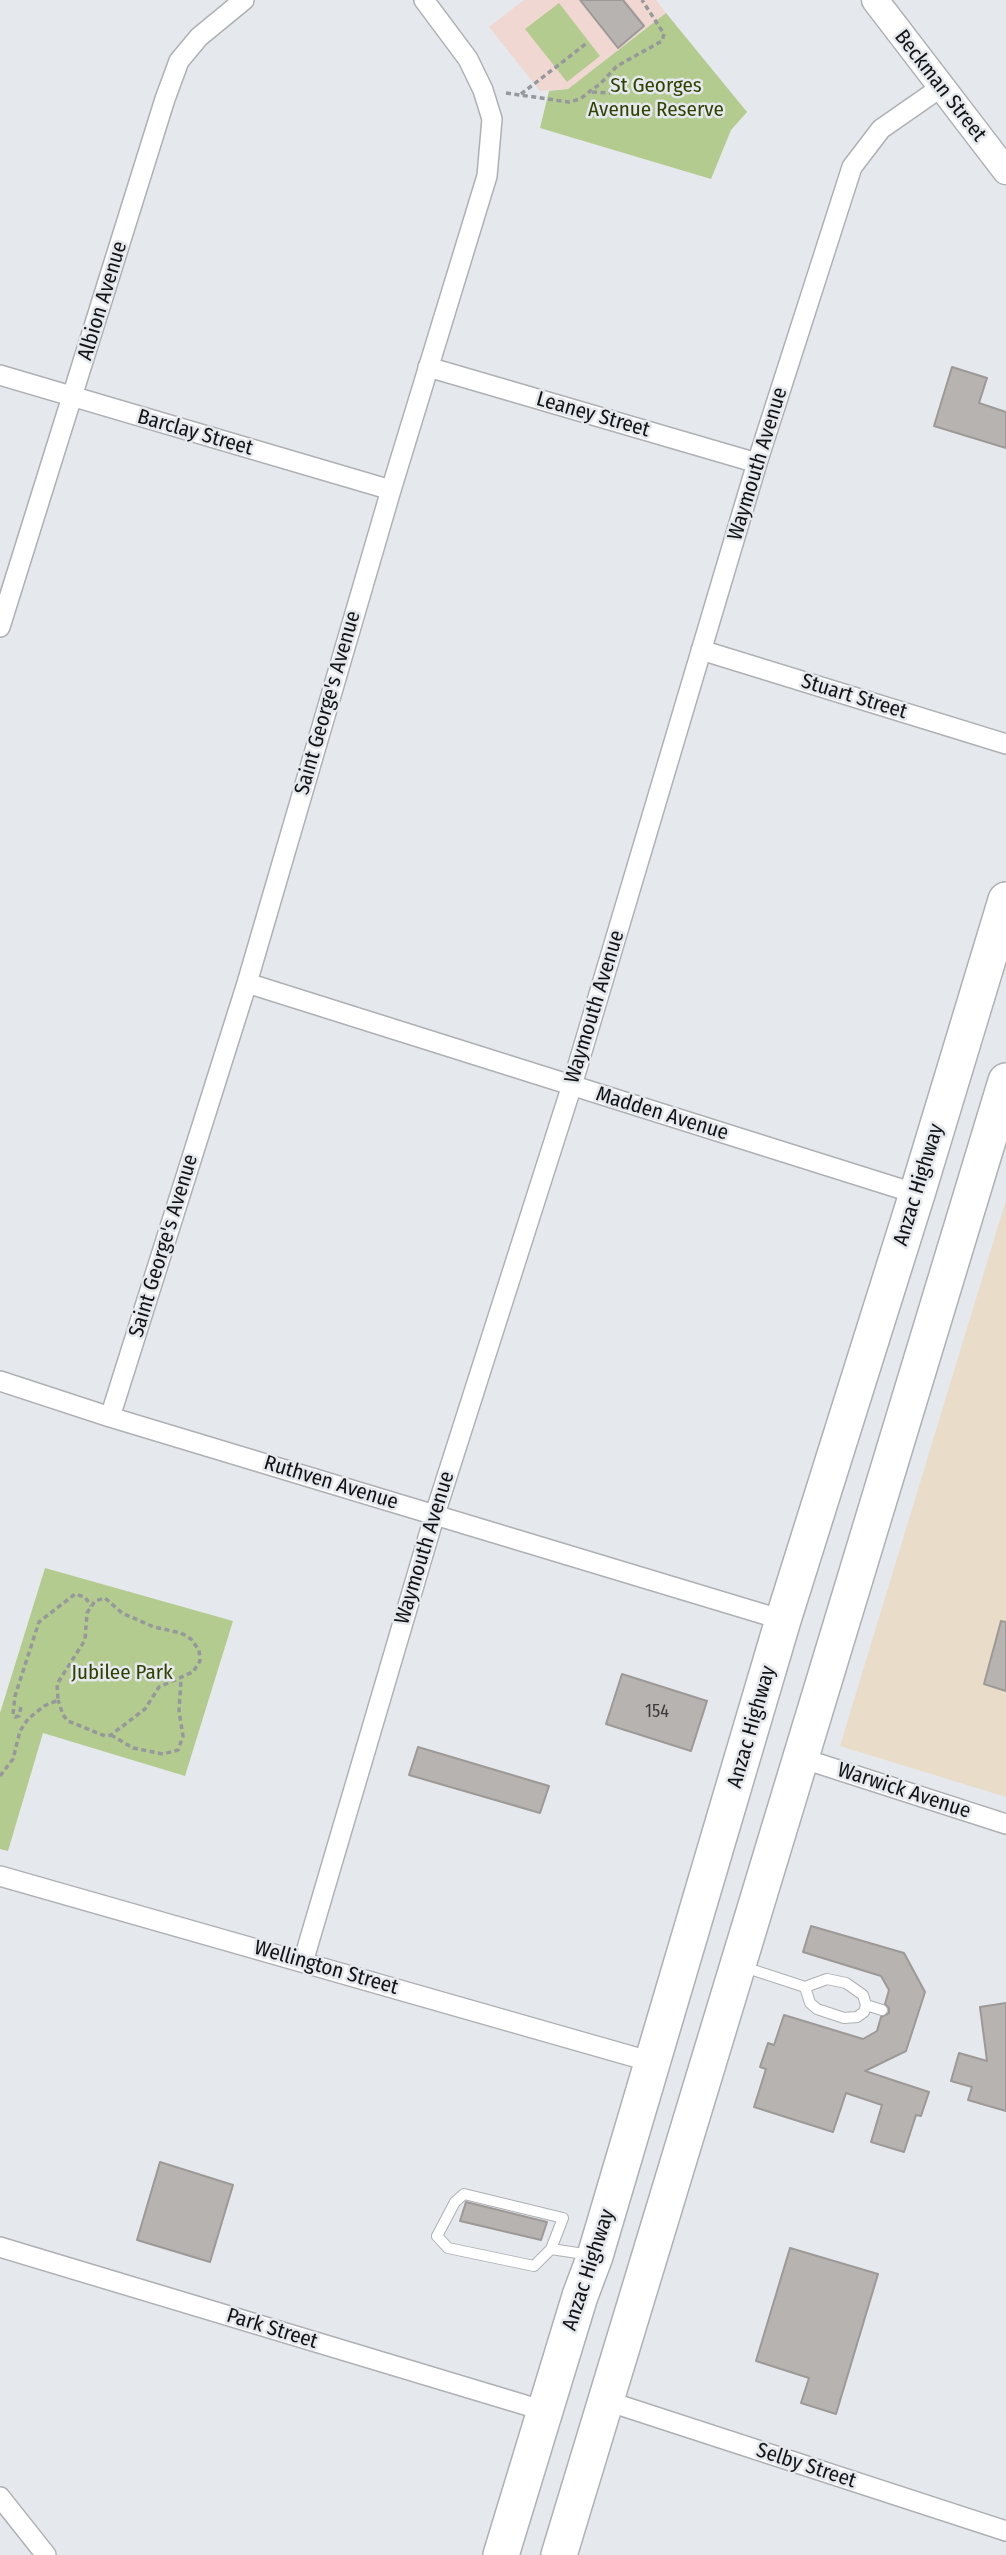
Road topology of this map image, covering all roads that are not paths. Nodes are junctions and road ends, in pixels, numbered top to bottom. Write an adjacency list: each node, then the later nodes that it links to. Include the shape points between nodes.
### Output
1 (244, 0): 8 (street, Albion Avenue, via 199,37 179,61)
2 (424, 0): 6 (street, Saint George's Avenue, via 468,59 492,119 487,176)
3 (874, 0): 4 (street, Beckman Street)
4 (940, 88): 5 (street, Beckman Street); 9 (street, Waymouth Avenue, via 881,129 852,167)
5 (1006, 171)
6 (428, 367): 9 (street, Leaney Street); 10 (street, Saint George's Avenue)
7 (0, 375): 8 (street, Barclay Street)
8 (74, 397): 10 (street, Barclay Street); 11 (street, Albion Avenue)
9 (757, 463): 12 (street, Waymouth Avenue)
10 (391, 490): 15 (street, Saint George's Avenue)
11 (0, 627)
12 (702, 650): 13 (street, Stuart Street); 17 (street, Waymouth Avenue)
13 (1006, 744)
14 (1004, 915): 19 (highway, Anzac Highway)
15 (247, 983): 17 (street, Madden Avenue); 21 (street, Saint George's Avenue)
16 (1006, 1080): 18 (highway)
17 (572, 1085): 19 (street, Madden Avenue); 22 (street, Waymouth Avenue)
18 (987, 1143): 19 (highway, via 960,1152 936,1184); 24 (highway)
19 (917, 1194): 23 (highway, Anzac Highway)
20 (0, 1381): 21 (street, Ruthven Avenue)
21 (110, 1417): 22 (street, Ruthven Avenue)
22 (435, 1514): 23 (street, Ruthven Avenue); 29 (street, Waymouth Avenue)
23 (783, 1620): 26 (highway, Anzac Highway)
24 (801, 1758): 25 (street, Warwick Avenue); 28 (highway)
25 (1006, 1824)
26 (710, 1874): 28 (highway); 34 (highway, Anzac Highway)
27 (0, 1876): 29 (street, Wellington Street)
28 (761, 1886): 30 (highway)
29 (303, 1962): 34 (street, Wellington Street)
30 (737, 1965): 31 (lane); 35 (highway)
31 (805, 1987): 32 (lane, via 827,1979 846,1983 863,1995); 32 (lane, via 817,2009 844,2018 857,2017)
32 (866, 2005): 33 (lane)
33 (881, 2010)
34 (652, 2062): 36 (highway, Anzac Highway)
35 (664, 2207): 36 (highway, via 653,2220 635,2228 617,2224); 40 (highway)
36 (608, 2209): 39 (highway, Anzac Highway)
37 (0, 2247): 43 (street, Park Street)
38 (551, 2249): 38 (lane, via 534,2266 448,2248 438,2236 464,2194 563,2218); 39 (lane)
39 (595, 2256): 41 (highway, Anzac Highway)
40 (643, 2275): 41 (highway, via 633,2260 621,2259 602,2282); 42 (highway)
41 (580, 2297): 43 (highway, Anzac Highway)
42 (607, 2401): 45 (street, Selby Street); 48 (highway)
43 (545, 2411): 47 (highway, Anzac Highway)
44 (0, 2497): 46 (street)
45 (1006, 2531)
46 (46, 2555)
47 (501, 2555)
48 (559, 2555)

